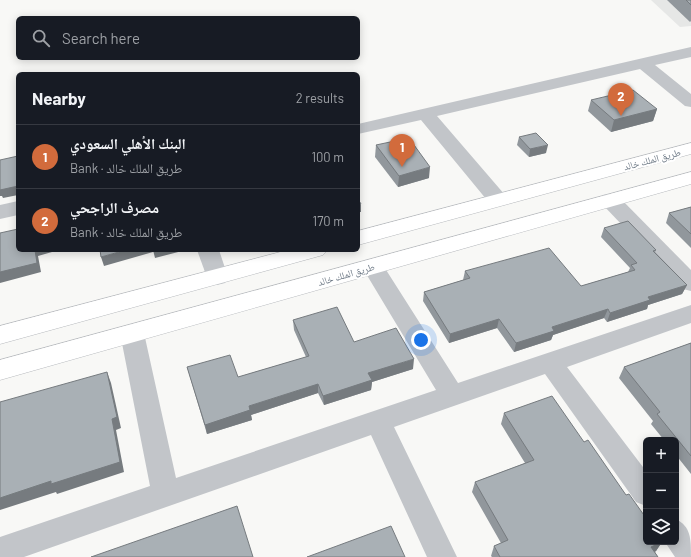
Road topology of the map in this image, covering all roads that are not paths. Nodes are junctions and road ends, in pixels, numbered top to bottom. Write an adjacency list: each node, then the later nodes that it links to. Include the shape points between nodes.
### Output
1 (691, 52): 2 (street)
2 (643, 63): 3 (street); 4 (street)
3 (691, 102)
4 (426, 114): 5 (street); 8 (street)
5 (360, 129)
6 (691, 148): 8 (main road, طريق الملك خالد)
7 (691, 178): 9 (main road, طريق الملك خالد)
8 (498, 200): 12 (main road, طريق الملك خالد)
9 (610, 200): 15 (main road, طريق الملك خالد); 17 (street)
10 (16, 208): 11 (street)
11 (0, 212)
12 (360, 237)
13 (209, 252): 16 (street)
14 (309, 252): 16 (main road)
15 (373, 267): 19 (main road, طريق الملك خالد); 23 (street)
16 (217, 277): 20 (main road)
17 (691, 283)
18 (691, 314): 21 (street)
19 (132, 334): 22 (main road, طريق الملك خالد); 26 (street)
20 (0, 335)
21 (550, 363): 23 (street); 25 (street)
22 (0, 370)
23 (453, 396): 24 (street)
24 (378, 422): 26 (street); 30 (street)
25 (643, 489)
26 (166, 494): 28 (street)
27 (679, 537): 29 (street)
28 (0, 551)
29 (691, 554)
30 (442, 557)

